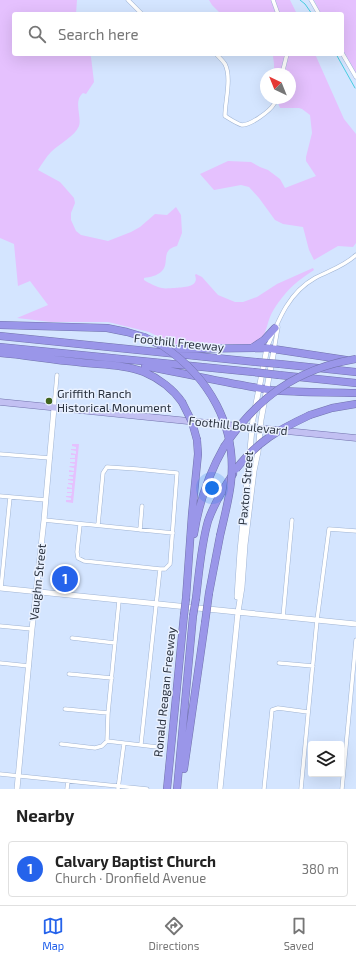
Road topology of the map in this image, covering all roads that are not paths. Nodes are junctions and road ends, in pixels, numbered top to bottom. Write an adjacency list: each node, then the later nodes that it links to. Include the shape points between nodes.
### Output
1 (128, 0): 4 (street)
2 (273, 0): 5 (street)
3 (312, 0): 6 (street)
4 (140, 12)
5 (277, 12)
6 (318, 12)
7 (218, 56): 12 (street, via 228,71 225,116 242,125 255,120)
8 (286, 56): 10 (street)
9 (344, 56): 11 (street)
10 (284, 68)
11 (356, 77)
12 (274, 104)
13 (356, 256): 14 (street, Paxton Street, via 300,289 289,302)
14 (280, 320): 16 (street, Paxton Street); 21 (street, Paxton Street)
15 (0, 325): 83 (highway, bridge, via 107,328 144,337 162,345 192,370 210,392 222,416 231,455 231,481 209,593)
16 (275, 328): 20 (highway); 21 (street, Paxton Street)
17 (0, 336): 19 (highway, Foothill Freeway)
18 (0, 347): 23 (highway, Foothill Freeway)
19 (113, 347): 20 (highway, via 197,350); 25 (highway, Foothill Freeway, bridge)
20 (252, 348): 21 (highway)
21 (270, 349): 24 (highway); 28 (street, Paxton Street); 29 (street, Paxton Street)
22 (0, 353): 53 (highway, bridge, via 124,367 143,372 162,382 182,402 192,422 198,454)
23 (112, 358): 27 (highway, Foothill Freeway, bridge); 28 (highway)
24 (356, 360): 53 (highway, bridge, via 327,366 282,386 249,414 231,435 214,464 199,507)
25 (356, 372)
26 (58, 374): 33 (street, Vaughn Street)
27 (356, 383)
28 (258, 388): 29 (highway); 34 (street, Paxton Street)
29 (267, 389): 30 (highway); 35 (street, Paxton Street)
30 (356, 393)
31 (0, 402): 33 (main road, Foothill Boulevard)
32 (356, 404): 83 (highway, bridge, via 310,415 281,429 244,459 222,489 208,520 202,549 193,616)
33 (54, 408): 34 (main road, Foothill Boulevard); 38 (street, Vaughn Street)
34 (252, 427): 35 (main road, Foothill Boulevard); 56 (street, Paxton Street, via 237,586)
35 (260, 428): 36 (main road, Foothill Boulevard); 56 (street, Paxton Street)
36 (356, 438)
37 (0, 454): 38 (street)
38 (50, 458): 41 (street, Vaughn Street)
39 (0, 496): 40 (street)
40 (10, 497): 41 (street); 51 (street)
41 (46, 500): 43 (street, Vaughn Street)
42 (142, 506): 47 (street)
43 (44, 520): 45 (street); 52 (street, Vaughn Street)
44 (292, 520): 57 (street)
45 (80, 525): 46 (street); 50 (street, via 78,558 84,561)
46 (98, 525): 47 (street); 49 (street, via 105,468 109,466 177,474)
47 (140, 530): 49 (street)
48 (356, 531): 58 (street, via 329,528)
49 (173, 534): 50 (street, via 170,564 165,569)
50 (160, 569): 55 (street)
51 (0, 588): 52 (street)
52 (37, 592): 54 (street); 61 (street, Vaughn Street)
53 (186, 598): 82 (highway, Ronald Reagan Freeway, bridge)
54 (119, 601): 55 (street); 64 (street)
55 (155, 604): 56 (street); 77 (street)
56 (238, 612): 57 (street); 88 (street, Paxton Street)
57 (283, 617): 58 (street)
58 (317, 620): 59 (street); 68 (street)
59 (356, 624)
60 (0, 626): 61 (street)
61 (32, 629): 67 (street, Vaughn Street)
62 (72, 638): 64 (street)
63 (356, 640): 91 (street)
64 (114, 643): 70 (street)
65 (0, 663): 67 (street)
66 (279, 663): 68 (street)
67 (29, 666): 80 (street, Vaughn Street)
68 (313, 666): 72 (street)
69 (69, 674): 70 (street)
70 (112, 678): 73 (street)
71 (65, 709): 73 (street)
72 (308, 712): 89 (street, via 278,708 272,710); 90 (street)
73 (108, 713): 74 (street)
74 (107, 741): 75 (street); 76 (street, via 95,748)
75 (124, 743): 77 (street); 84 (street)
76 (61, 744)
77 (140, 744): 78 (street)
78 (157, 747)
79 (0, 774): 80 (street)
80 (18, 775): 81 (street); 85 (street, Vaughn Street)
81 (68, 782): 84 (street); 86 (street)
82 (167, 786)
83 (179, 787)
84 (118, 788): 87 (street)
85 (17, 789)
86 (67, 789)
87 (147, 789)
88 (220, 789)
89 (264, 789)
90 (302, 789)
91 (342, 789)

